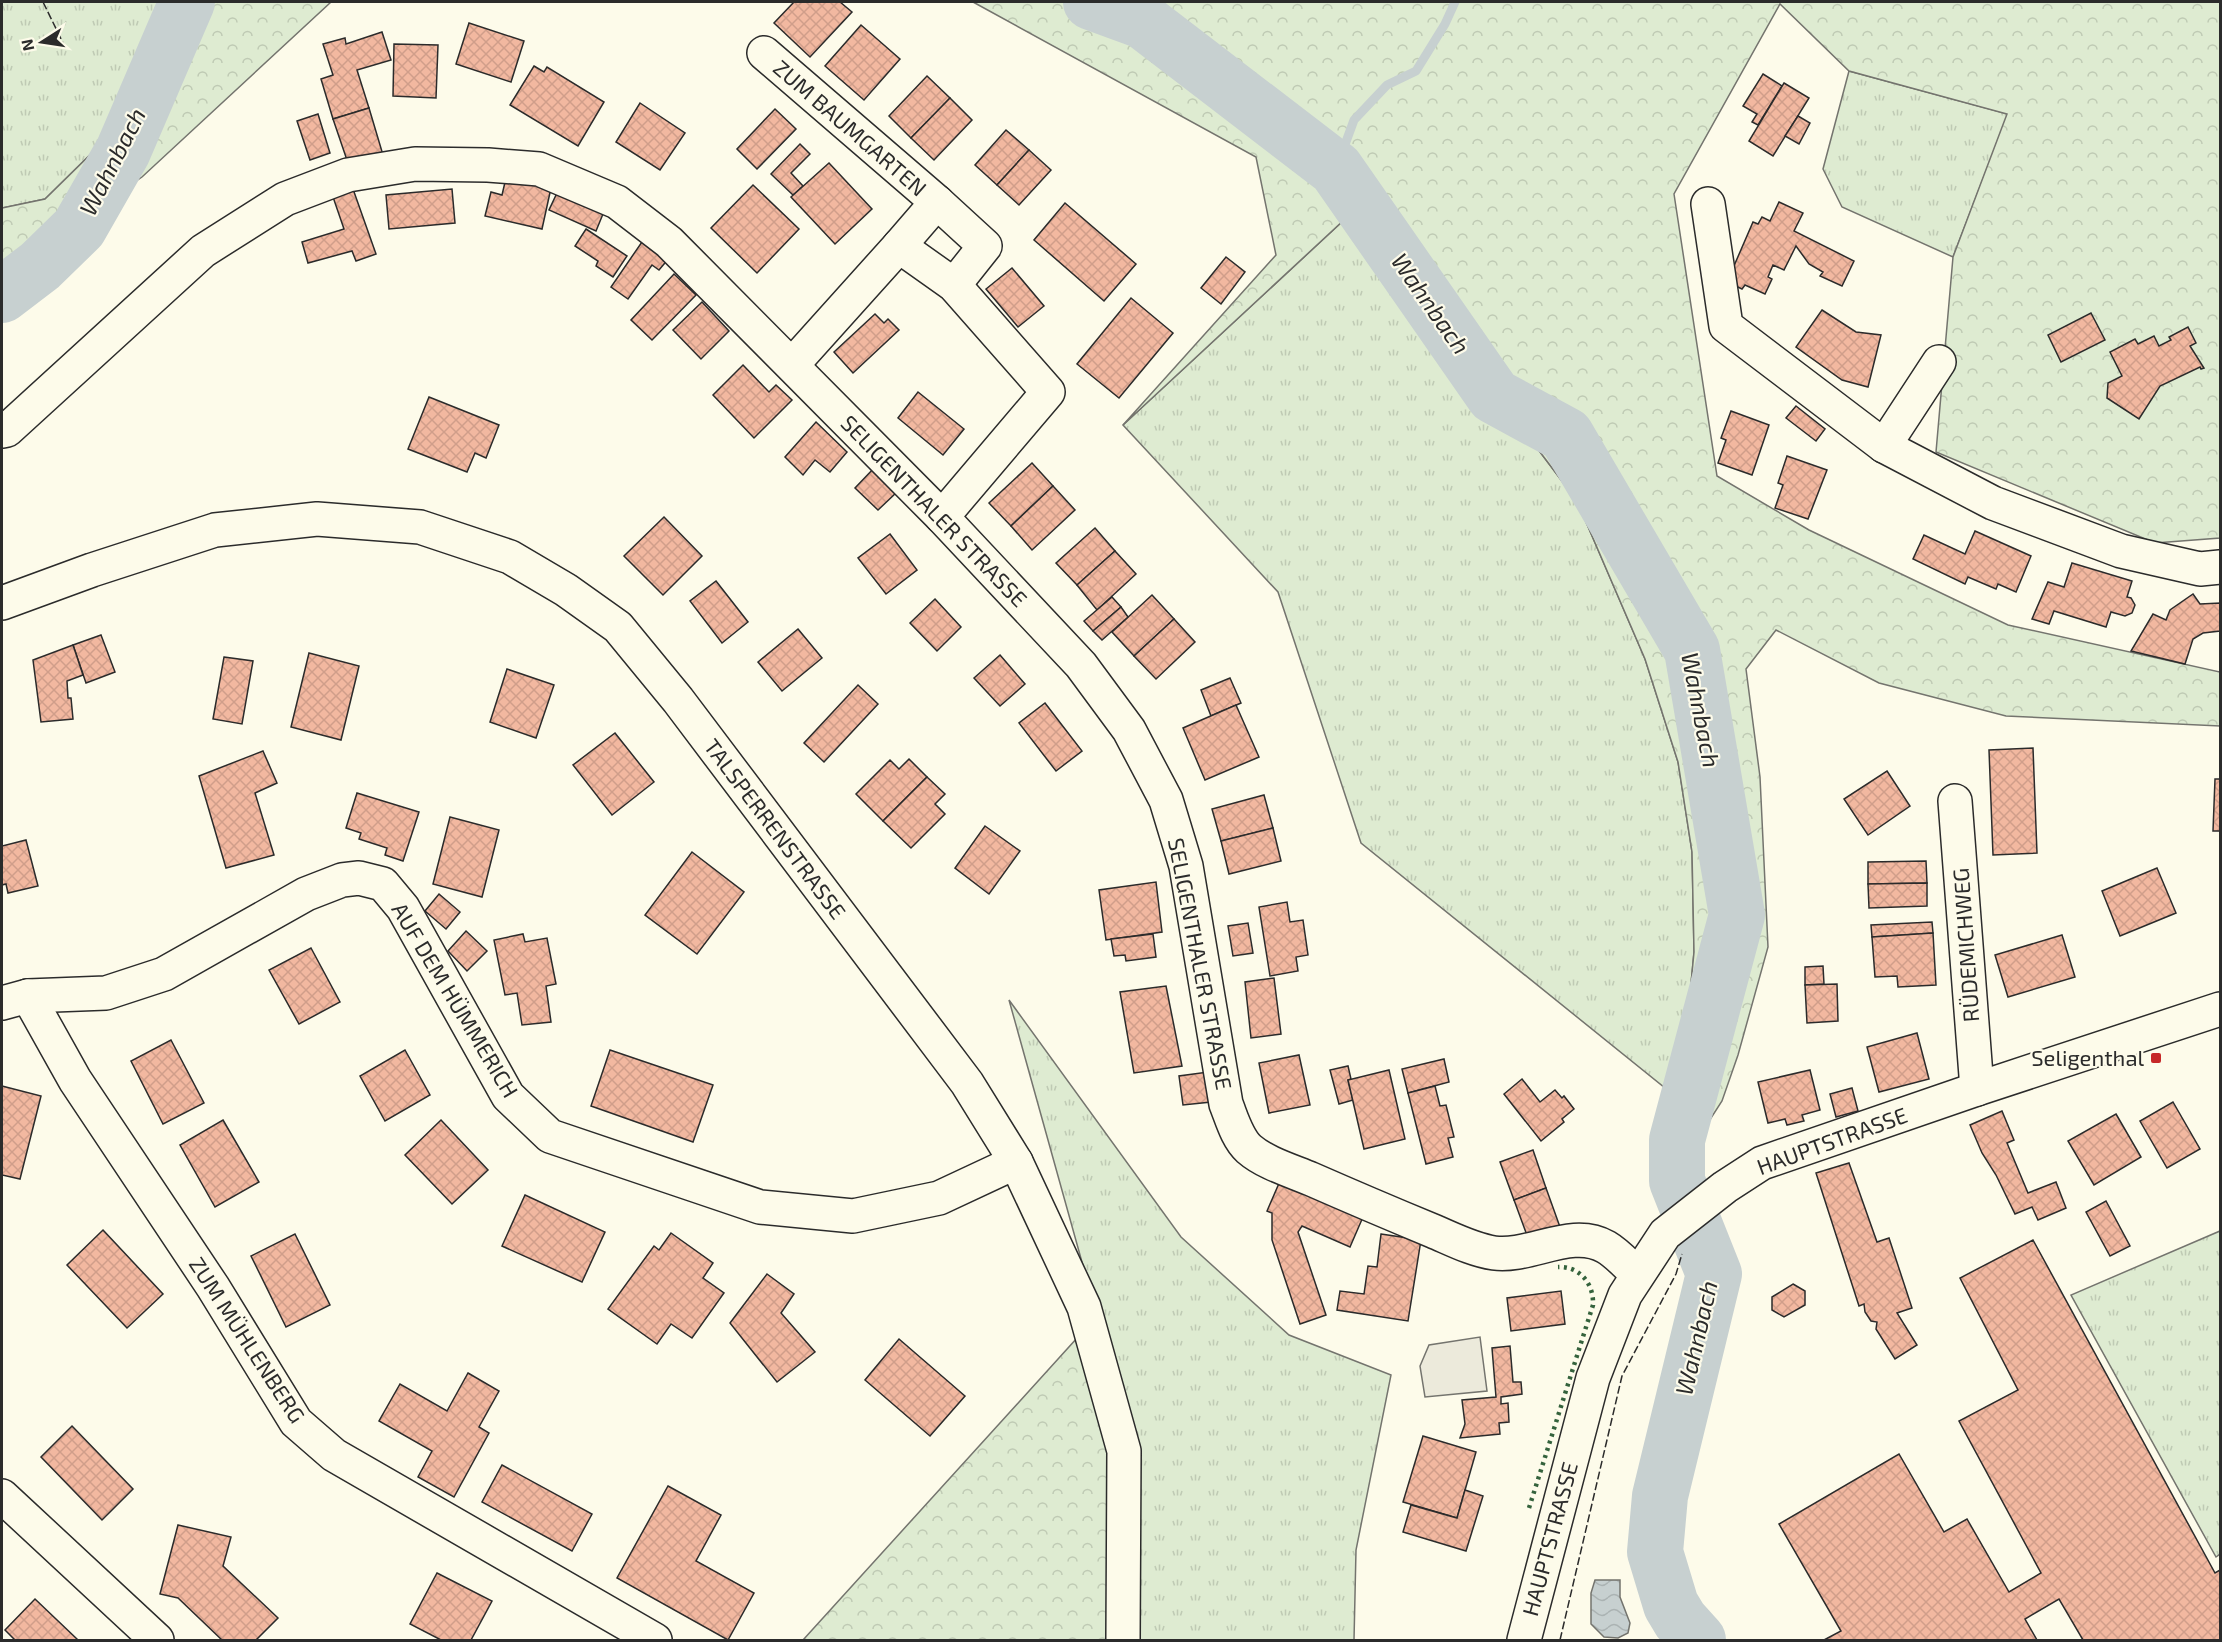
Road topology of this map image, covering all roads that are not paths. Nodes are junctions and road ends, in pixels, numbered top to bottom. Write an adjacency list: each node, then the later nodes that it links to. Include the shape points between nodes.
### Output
1 (764, 53): 2 (street, ZUM BAUMGARTEN)
2 (937, 202): 4 (street, ZUM BAUMGARTEN); 5 (street, ZUM BAUMGARTEN, via 985,246)
3 (1708, 204): 9 (street, via 1726,326)
4 (899, 246): 5 (street); 7 (street, ZUM BAUMGARTEN)
5 (954, 285): 10 (street, via 1048,392)
6 (1939, 362): 9 (street)
7 (792, 365): 8 (street, SELIGENTHALER STRASSE, via 669,242 617,202 539,169 415,164 348,175 285,199 203,250); 10 (street, SELIGENTHALER STRASSE)
8 (2, 431)
9 (1884, 446): 11 (street, via 1993,503 2121,550 2200,569)
10 (942, 517): 18 (street, SELIGENTHALER STRASSE, via 1081,665 1129,730 1166,800 1186,866 1226,1104 1249,1149 1473,1247 1493,1253 1519,1253 1573,1241 1593,1242 1605,1246)
11 (2220, 567)
12 (2, 603): 17 (street, TALSPERRENSTRASSE, via 215,530 317,519 420,527 510,557 618,627 678,700 967,1083)
13 (1955, 801): 16 (street, RÜDEMICHWEG)
14 (15, 999): 17 (street, AUF DEM HÜMMERICH, via 106,993 164,974 306,894 359,878 382,884 404,908 508,1096 550,1136 760,1207 853,1216 939,1198); 21 (street, ZUM MÜHLENBERG, via 75,1080 213,1287 296,1422 334,1455)
15 (2220, 1009): 16 (street, HAUPTSTRASSE)
16 (1977, 1089): 18 (street, HAUPTSTRASSE, via 1762,1163 1725,1186 1665,1234)
17 (1016, 1162): 22 (street, TALSPERRENSTRASSE, via 1084,1307 1124,1451)
18 (1637, 1274): 23 (street, HAUPTSTRASSE, via 1593,1378)
19 (2, 1496): 20 (street)
20 (157, 1641)
21 (655, 1641)
22 (1123, 1641)
23 (1524, 1641)

